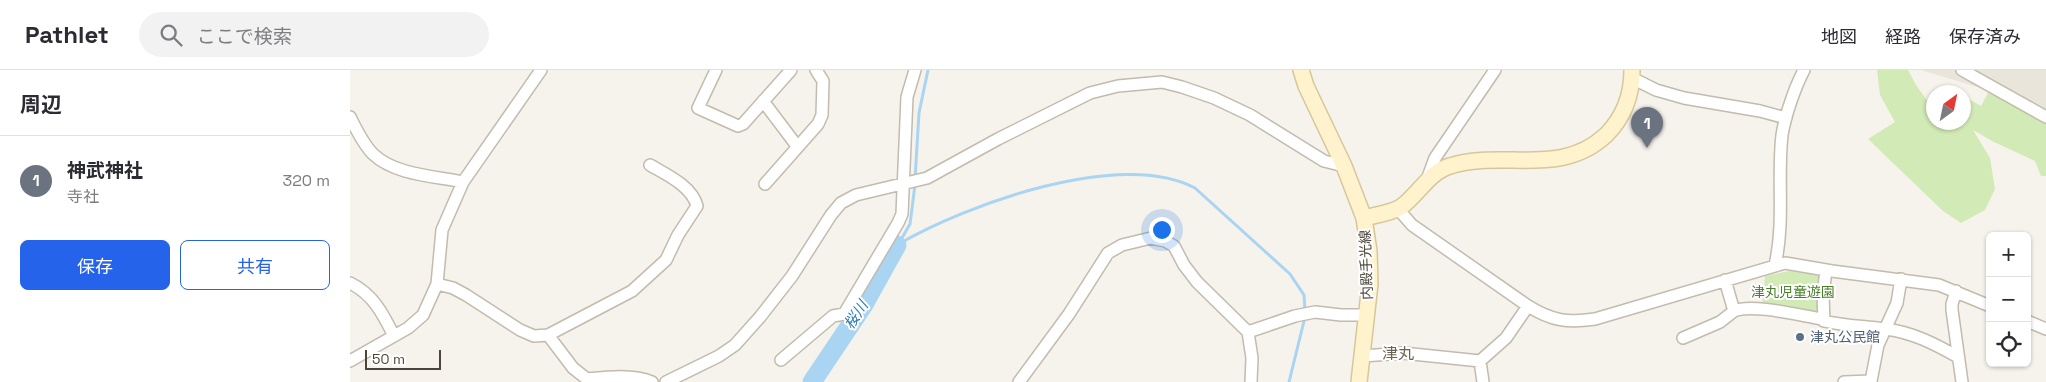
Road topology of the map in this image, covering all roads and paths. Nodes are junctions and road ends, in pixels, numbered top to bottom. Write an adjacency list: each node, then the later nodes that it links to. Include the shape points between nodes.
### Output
1 (541, 70): 20 (street)
2 (716, 70): 11 (street, via 698,108 738,126 744,124)
3 (791, 70): 11 (street)
4 (816, 70): 16 (street, via 823,81 822,115 818,124)
5 (915, 70): 22 (street, via 908,98)
6 (1301, 70): 18 (street, 内殿手光線)
7 (1495, 70): 19 (street, via 1436,158)
8 (1804, 70): 14 (street)
9 (1962, 70): 13 (street)
10 (1632, 74): 14 (street, via 1656,90); 19 (street, via 1629,96 1620,118 1594,146 1553,160 1470,160 1447,166)
11 (764, 101): 16 (street)
12 (350, 117): 15 (street)
13 (2046, 117)
14 (1786, 118): 25 (street, via 1782,135 1779,248)
15 (353, 132): 20 (street, via 373,153 391,165)
16 (797, 146): 21 (street)
17 (650, 165): 41 (street, via 684,186 695,197 697,206 678,235 671,253 632,291)
18 (1344, 166): 22 (street, via 1324,162 1250,115 1214,98 1162,82 1118,86 1090,93 927,178); 24 (street, 内殿手光線)
19 (1427, 180): 23 (street)
20 (463, 182): 30 (street, via 442,230)
21 (765, 184)
22 (903, 184): 46 (street, via 902,214 898,223 844,314 833,316); 50 (street, via 856,195 842,203 786,284 735,345)
23 (1398, 209): 24 (street); 33 (street, via 1412,225)
24 (1364, 218): 35 (street, 内殿手光線, via 1370,284)
25 (1775, 264): 26 (street, via 1792,263); 28 (street)
26 (1826, 270): 27 (street); 36 (street)
27 (1901, 279): 31 (street); 38 (street, via 1898,303)
28 (1725, 280): 33 (street, via 1642,306 1574,322 1542,315); 34 (street)
29 (350, 282): 42 (street, via 377,305)
30 (438, 284): 41 (street, via 466,295 520,330 534,336); 42 (street, via 423,315)
31 (1956, 291): 32 (street); 45 (street, via 1952,304)
32 (1986, 304)
33 (1528, 306): 48 (street, via 1506,338)
34 (1734, 311): 36 (street, via 1740,308 1761,309); 43 (street, via 1720,322)
35 (1366, 315): 40 (street, via 1315,312); 44 (street, 内殿手光線)
36 (1822, 319): 38 (street, via 1844,326)
37 (2029, 322): 39 (street)
38 (1887, 329): 45 (street, via 1925,339); 55 (street, via 1878,345 1871,381)
39 (2046, 329)
40 (1248, 332): 51 (street, via 1197,282 1174,246 1151,238 1135,241 1108,253 1069,314); 52 (street)
41 (548, 335): 49 (street, via 573,368 587,378 610,376)
42 (394, 336): 47 (street)
43 (1683, 338)
44 (1363, 356): 48 (street, via 1403,353); 53 (street, 内殿手光線)
45 (1958, 357): 56 (street)
46 (781, 360)
47 (350, 361)
48 (1480, 361): 54 (street)
49 (652, 382)
50 (666, 382)
51 (1019, 382)
52 (1252, 382)
53 (1359, 382)
54 (1483, 382)
55 (1844, 382)
56 (1962, 382)

